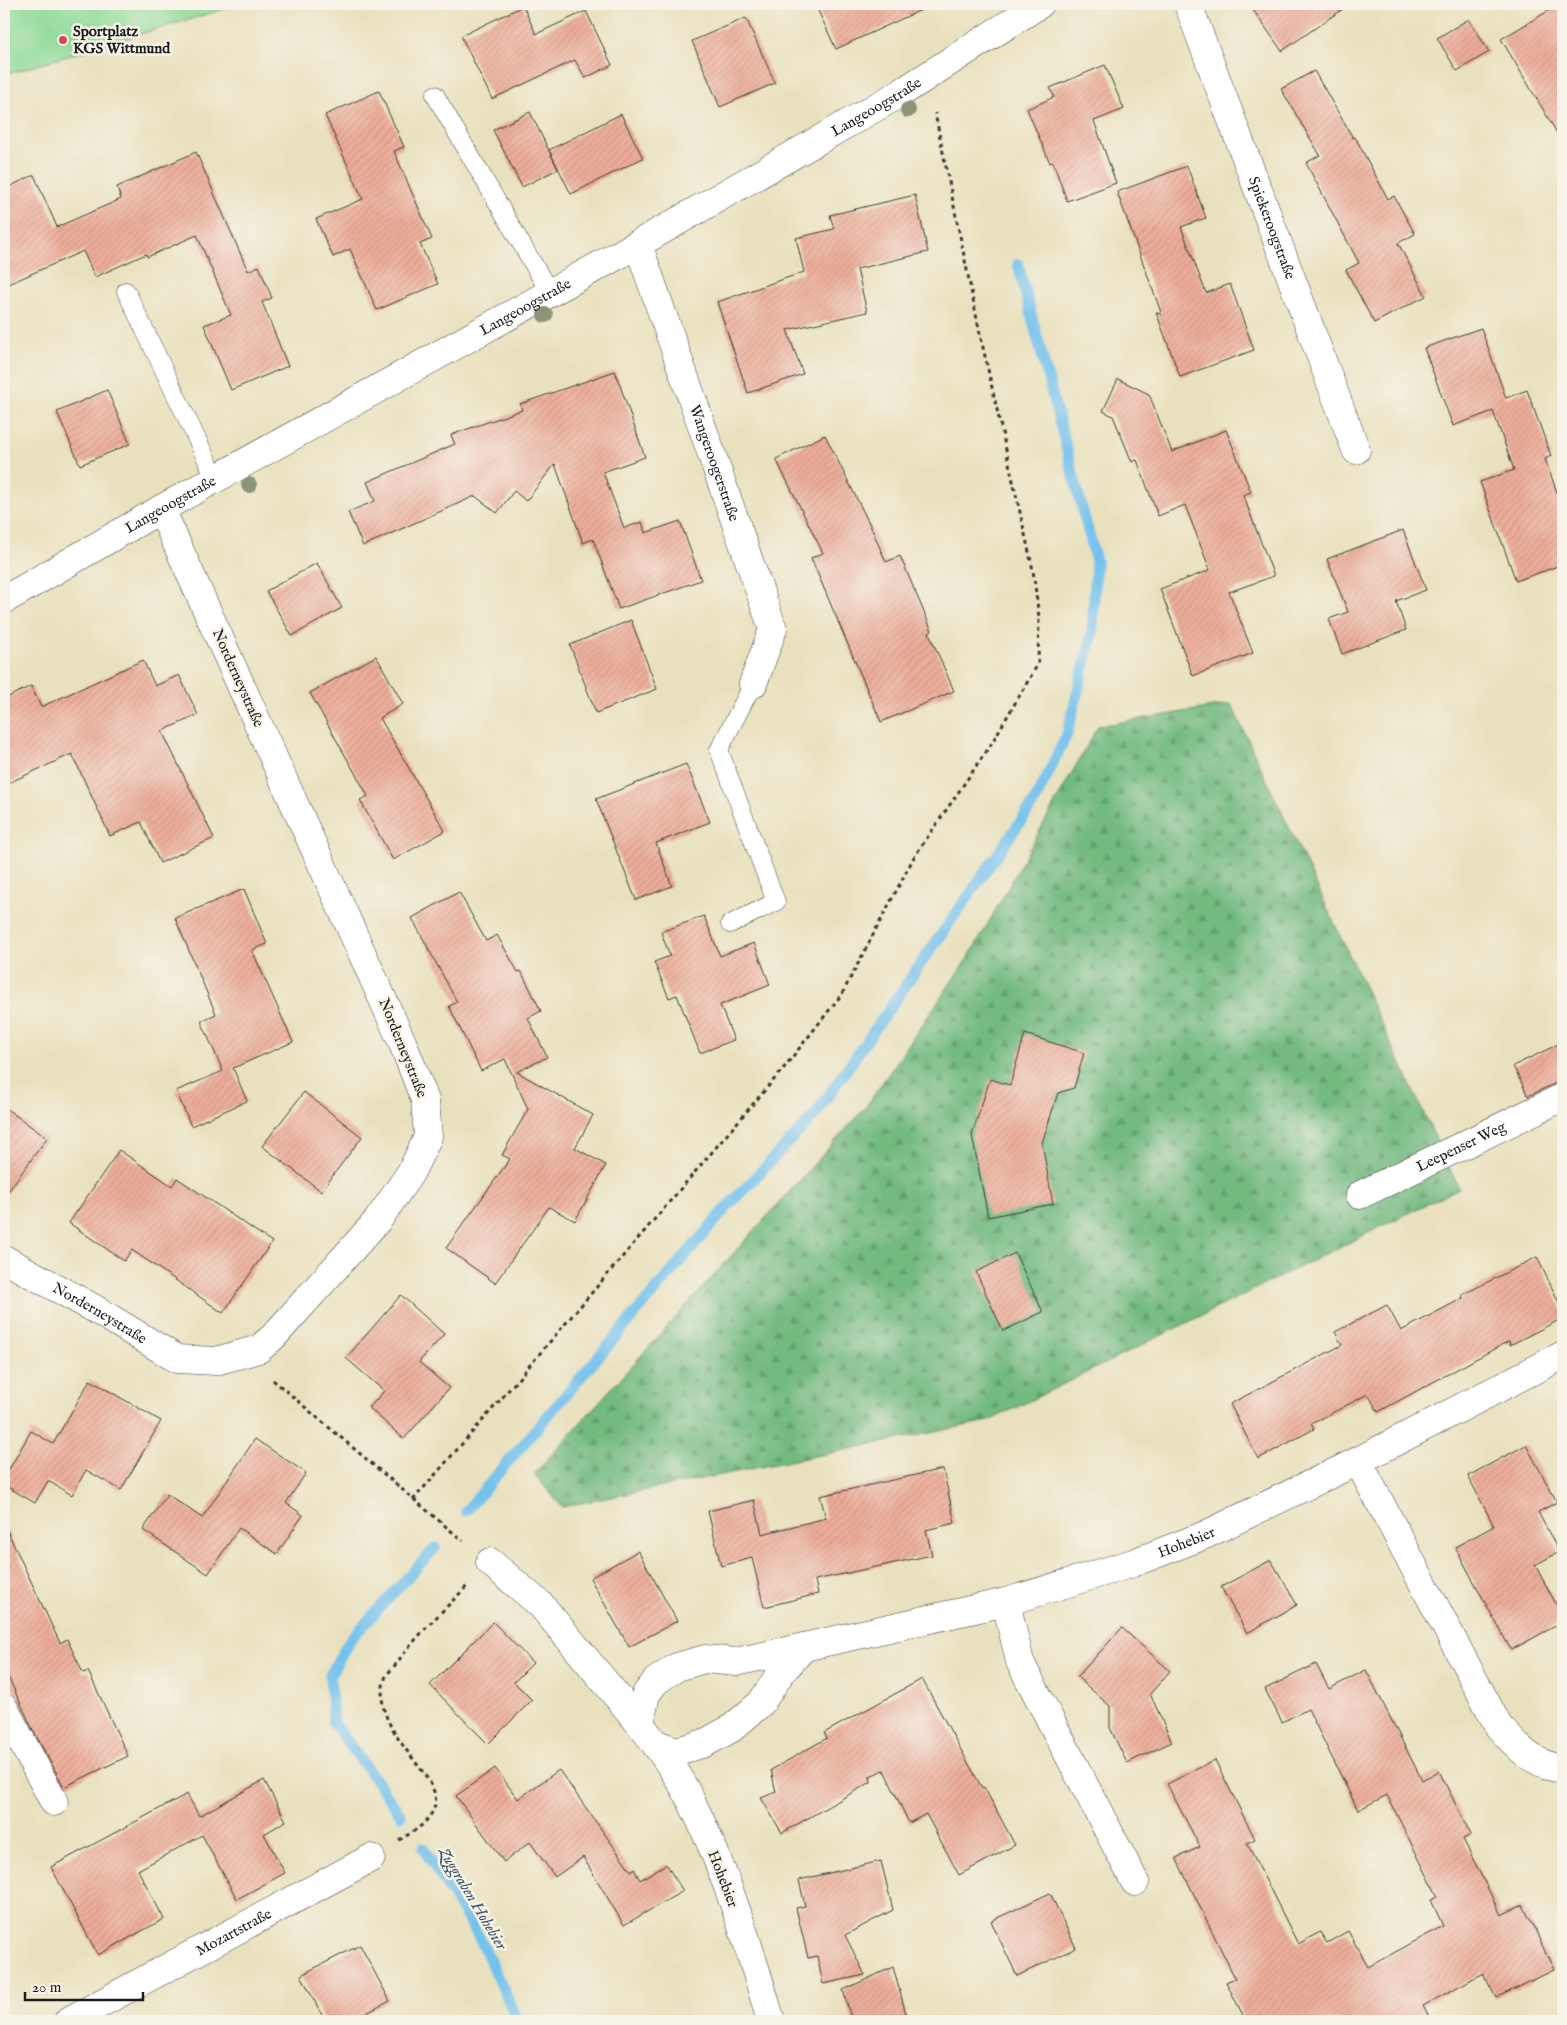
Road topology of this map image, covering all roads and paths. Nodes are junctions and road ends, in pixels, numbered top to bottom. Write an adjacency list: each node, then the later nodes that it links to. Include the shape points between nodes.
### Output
1 (1040, 4): 3 (street, Langeoogstraße)
2 (1188, 4): 8 (street, Spiekeroogstraße)
3 (927, 78): 5 (street, Langeoogstraße); 20 (path, via 1033,570 1040,617 1038,664 990,746 914,857 842,994 771,1084)
4 (435, 95): 7 (lane)
5 (638, 244): 7 (street, Langeoogstraße); 12 (street, Wangeroogerstraße, via 773,629)
6 (126, 291): 9 (lane)
7 (550, 293): 9 (street, Langeoogstraße)
8 (1356, 450)
9 (216, 479): 10 (street, Langeoogstraße)
10 (161, 509): 11 (street, Langeoogstraße); 17 (street, Norderneystraße, via 425,1100 428,1137 411,1172 378,1220 274,1336 259,1349)
11 (4, 600)
12 (753, 684): 13 (lane, via 719,750 776,902)
13 (730, 924)
14 (1563, 1097): 15 (street, Leepenser Weg)
15 (1360, 1195)
16 (4, 1259): 17 (street, Norderneystraße, via 177,1359 216,1360)
17 (243, 1353): 20 (path)
18 (1563, 1355): 19 (street, Hohebier)
19 (1358, 1461): 22 (street, Hohebier, via 1205,1535 1132,1563); 26 (street, via 1499,1727 1521,1750 1544,1766)
20 (413, 1500): 21 (path)
21 (490, 1562): 25 (street, Hohebier, via 541,1605); 28 (path, via 401,1656 385,1679 382,1698 387,1722 434,1789 436,1806 420,1827)
22 (1006, 1602): 23 (street, Hohebier); 29 (street, via 1020,1662)
23 (804, 1646): 25 (street, via 761,1703 732,1728 705,1743 678,1751); 25 (street, Hohebier, via 736,1662 705,1659 677,1667 656,1681 646,1694)
24 (4, 1708): 27 (street)
25 (648, 1734): 31 (street, Hohebier, via 694,1806 724,1880)
26 (1563, 1770)
27 (54, 1802)
28 (371, 1858): 30 (street, Mozartstraße)
29 (1135, 1882)
30 (68, 2021)
31 (771, 2021)

